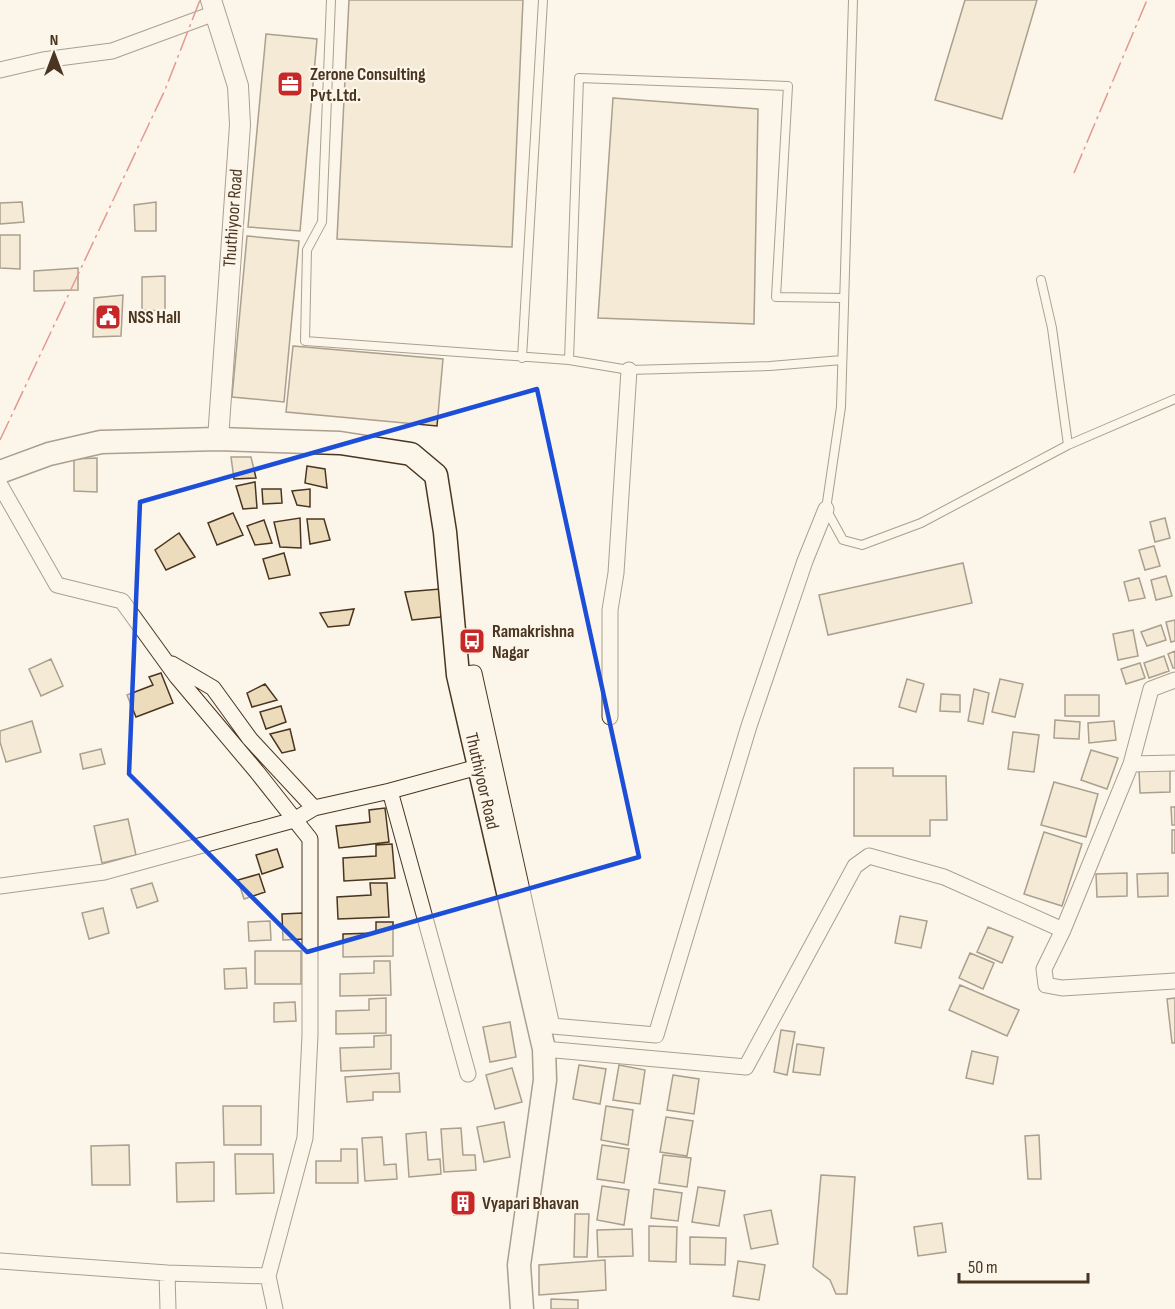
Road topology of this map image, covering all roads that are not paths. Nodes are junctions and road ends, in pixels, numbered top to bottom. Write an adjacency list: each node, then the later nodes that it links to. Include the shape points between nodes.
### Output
1 (332, 0): 8 (lane, via 322,222 307,249 305,341)
2 (543, 0): 8 (lane)
3 (853, 0): 7 (lane)
4 (213, 6): 5 (street, via 112,51); 13 (street, Thuthiyoor Road, via 238,86 240,125)
5 (0, 70)
6 (1041, 280): 14 (lane, via 1052,328)
7 (844, 298): 9 (lane, via 776,297 788,86 579,78); 10 (lane)
8 (522, 358): 9 (lane)
9 (569, 360): 11 (lane)
10 (842, 360): 11 (lane); 17 (lane, via 841,407)
11 (629, 370): 21 (street, via 616,573 610,610)
12 (1175, 399): 14 (lane)
13 (218, 439): 15 (main road, Thuthiyoor Road, via 101,441); 19 (main road, Thuthiyoor Road, via 340,443 411,454 436,475 446,532)
14 (1068, 445): 17 (lane, via 921,523 862,545 843,540)
15 (0, 472)
16 (0, 485): 18 (street, via 57,585 122,601)
17 (826, 509): 19 (street, via 804,561 749,726 656,1035 552,1026 474,672)
18 (162, 658): 26 (street, via 213,688 250,739); 27 (street)
19 (458, 675): 24 (main road, Thuthiyoor Road)
20 (1175, 680): 23 (street, via 1151,688)
21 (610, 717)
22 (1175, 763): 23 (street)
23 (1131, 765): 29 (street)
24 (478, 767): 25 (street); 31 (main road, Thuthiyoor Road)
25 (390, 791): 26 (street); 32 (street)
26 (314, 808): 27 (street)
27 (294, 819): 28 (street, via 104,872); 35 (street, via 310,839 310,1035 305,1138)
28 (0, 886)
29 (1063, 930): 30 (street, via 1044,969 1046,986); 31 (street, via 944,877 869,856 855,866 746,1067)
30 (1175, 981)
31 (544, 1049): 38 (main road, Thuthiyoor Road, via 545,1080 519,1265)
32 (468, 1074)
33 (0, 1261): 34 (street)
34 (167, 1274): 35 (street); 36 (street)
35 (268, 1276): 37 (street)
36 (168, 1309)
37 (275, 1309)
38 (522, 1309)

